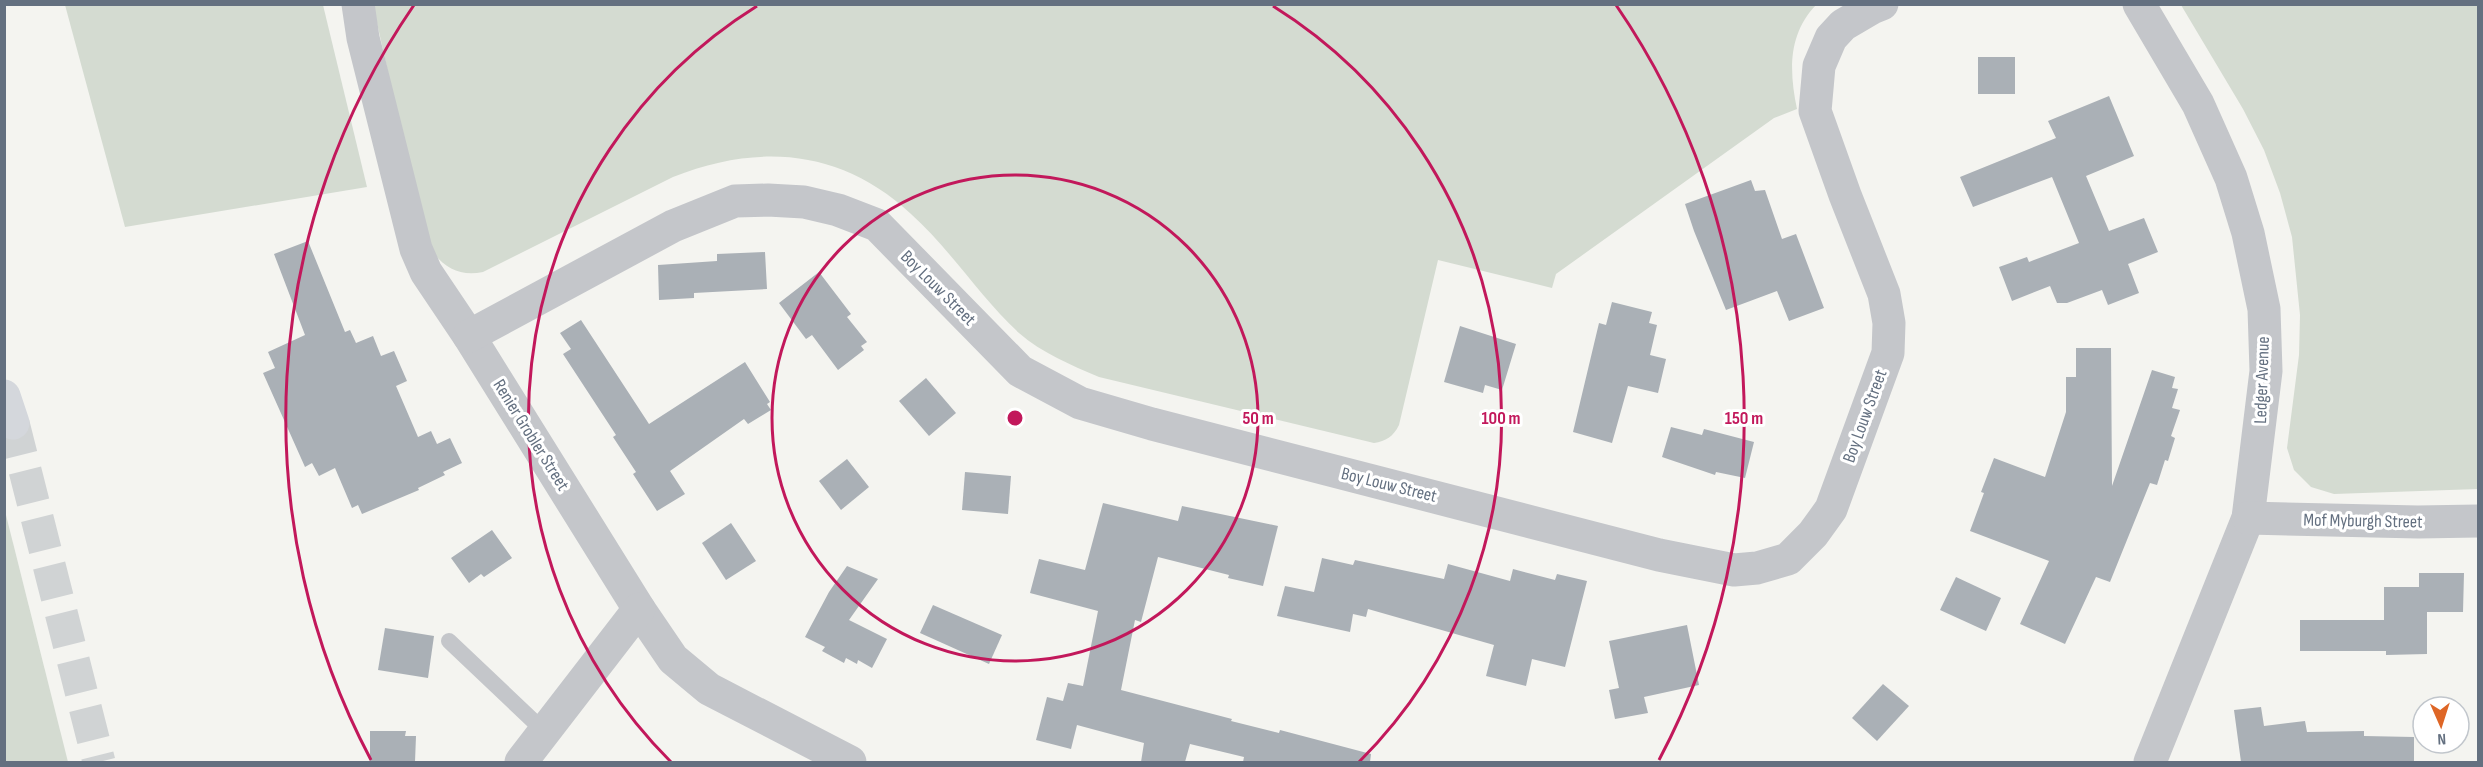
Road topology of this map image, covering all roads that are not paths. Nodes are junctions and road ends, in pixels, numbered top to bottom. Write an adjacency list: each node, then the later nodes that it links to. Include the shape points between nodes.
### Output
1 (358, 4): 4 (street, Renier Grobler Street, via 416,249 426,272)
2 (1882, 4): 4 (street, Boy Louw Street, via 1843,25 1831,38 1819,66 1815,111 1884,294 1889,323 1888,353 1831,510 1788,559 1757,568 1734,570 1659,555 1080,403 1020,371 877,225 804,202 757,200 725,205 673,226)
3 (2139, 4): 5 (street, Ledger Avenue, via 2198,104 2231,177 2248,233 2264,309 2266,371)
4 (469, 336): 7 (street, Renier Grobler Street)
5 (2248, 518): 6 (street, Mof Myburgh Street); 12 (street, Ledger Avenue)
6 (2478, 521)
7 (639, 609): 9 (street); 11 (street, Renier Grobler Street, via 673,659 700,683)
8 (449, 641): 9 (lane)
9 (545, 732): 10 (street)
10 (521, 762)
11 (850, 762)
12 (2150, 762)

